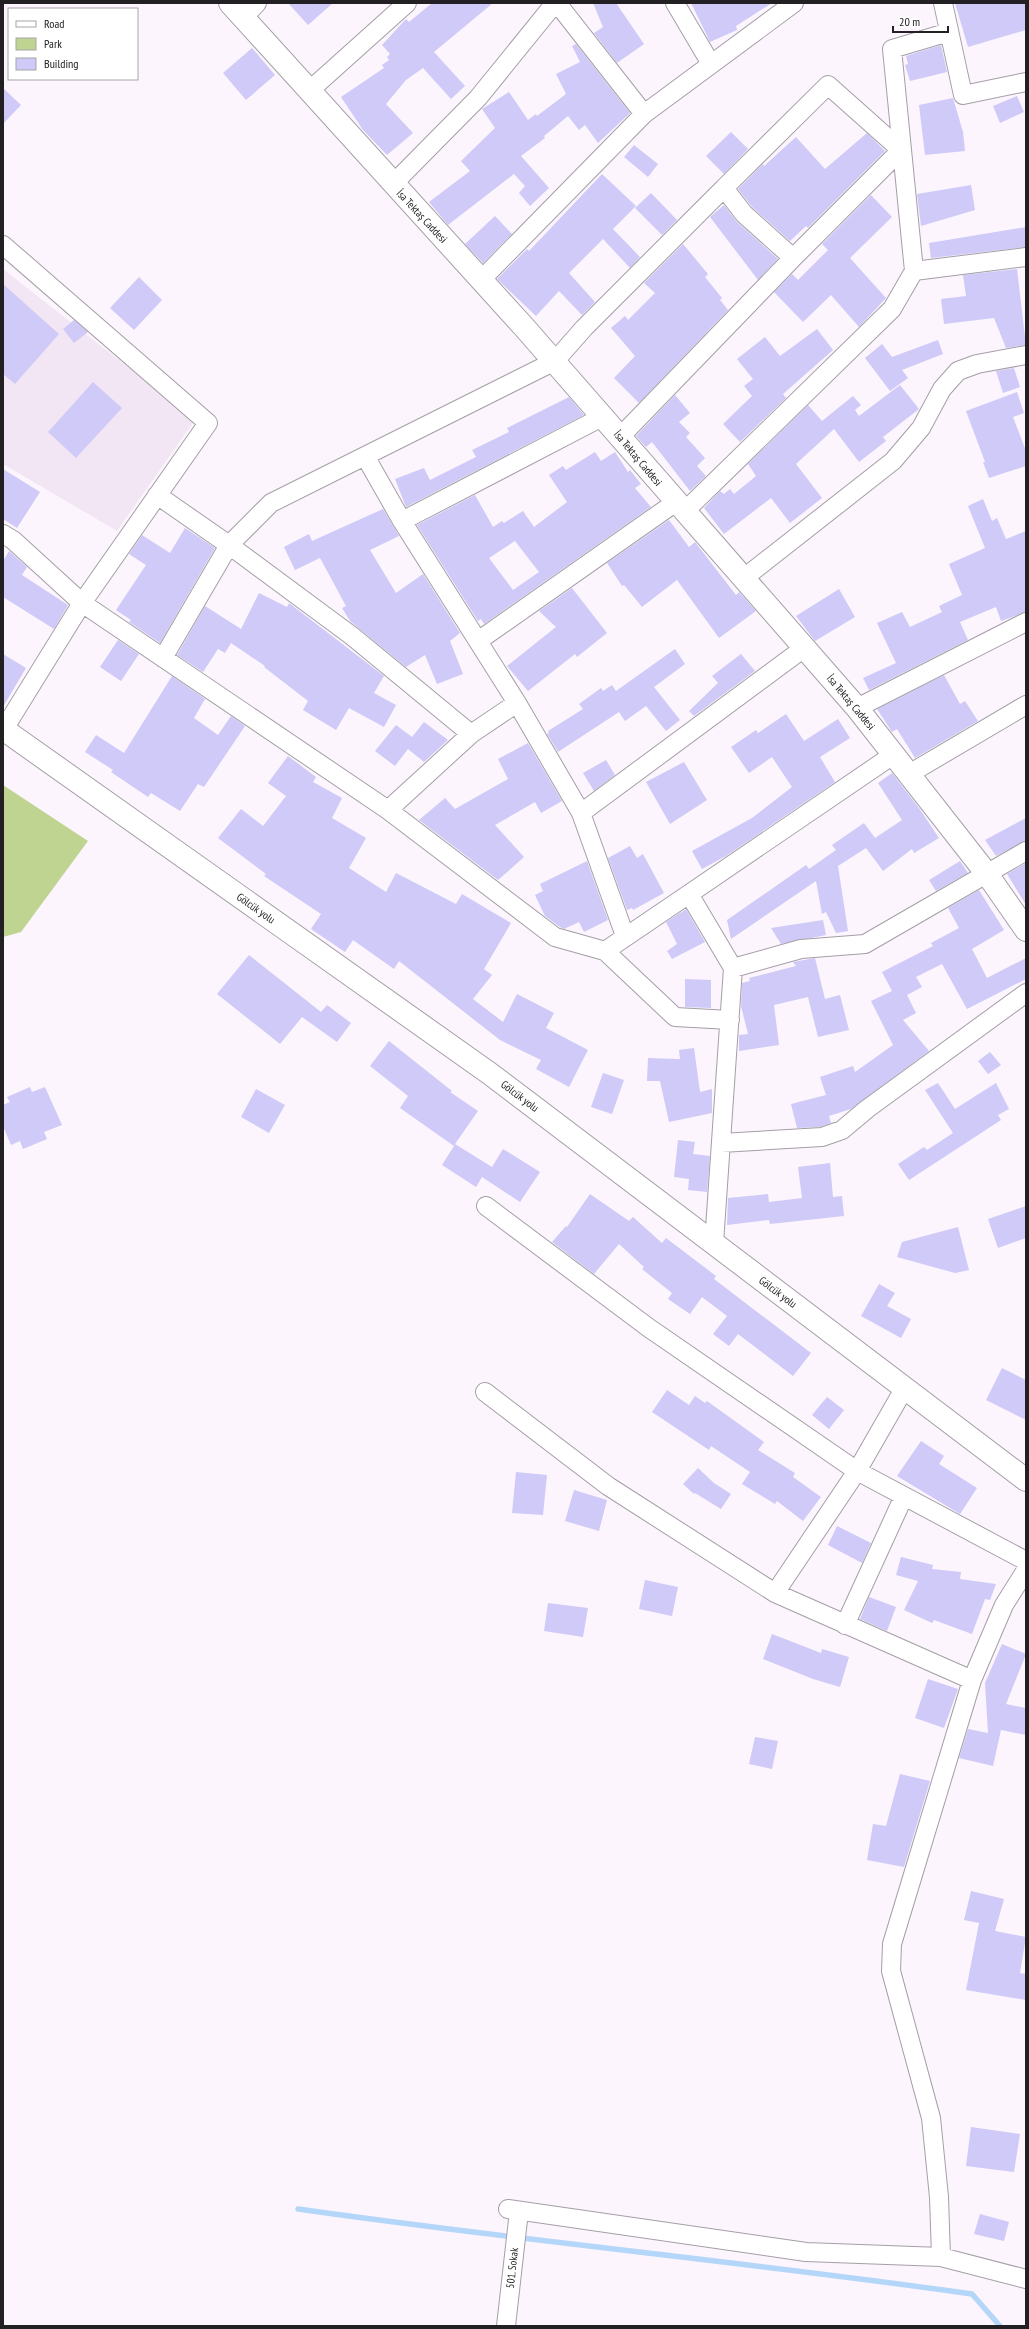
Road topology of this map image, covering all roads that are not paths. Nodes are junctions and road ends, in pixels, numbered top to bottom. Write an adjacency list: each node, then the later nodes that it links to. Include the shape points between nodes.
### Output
1 (407, 3): 10 (street)
2 (556, 3): 11 (street); 13 (street, via 478,98)
3 (675, 3): 8 (street)
4 (794, 3): 8 (street)
5 (943, 3): 7 (street)
6 (243, 8): 10 (main road, İsa Tektaş Caddesi)
7 (950, 32): 9 (street, via 963,95); 12 (street, via 892,49)
8 (711, 64): 11 (street)
9 (1026, 82)
10 (309, 92): 13 (main road, İsa Tektaş Caddesi)
11 (644, 114): 19 (street)
12 (901, 150): 14 (street, via 828,85); 17 (street); 18 (street)
13 (393, 184): 19 (main road, İsa Tektaş Caddesi)
14 (724, 188): 17 (street, via 744,214); 21 (street, via 584,328)
15 (3, 245): 25 (street, via 208,422)
16 (1026, 257): 18 (street)
17 (793, 258): 23 (street)
18 (914, 271): 26 (street, via 892,309)
19 (481, 280): 21 (main road, İsa Tektaş Caddesi)
20 (1026, 355): 30 (street, via 977,364 958,371 942,389 921,428 893,461)
21 (555, 361): 22 (main road, İsa Tektaş Caddesi); 24 (street)
22 (604, 416): 23 (main road, İsa Tektaş Caddesi); 27 (street)
23 (620, 436): 26 (main road, İsa Tektaş Caddesi)
24 (364, 456): 27 (street); 29 (street, via 271,503)
25 (157, 495): 29 (street); 31 (street)
26 (680, 506): 30 (main road, İsa Tektaş Caddesi); 33 (street)
27 (402, 521): 33 (street)
28 (3, 534): 31 (street, via 13,540)
29 (229, 545): 35 (street); 40 (street, via 352,636)
30 (744, 578): 34 (main road, İsa Tektaş Caddesi)
31 (82, 603): 35 (street); 39 (street)
32 (1026, 622): 38 (street)
33 (478, 641): 36 (street)
34 (804, 648): 38 (main road, İsa Tektaş Caddesi); 44 (street)
35 (163, 658): 43 (street)
36 (517, 703): 40 (street); 44 (street)
37 (1026, 705): 42 (street)
38 (857, 708): 41 (main road, İsa Tektaş Caddesi)
39 (3, 729): 56 (main road, Gölcük yolu, via 489,1073)
40 (471, 734): 43 (street)
41 (893, 755): 42 (main road, İsa Tektaş Caddesi); 47 (street)
42 (909, 774): 46 (main road, İsa Tektaş Caddesi)
43 (388, 810): 50 (street, via 555,937)
44 (581, 813): 49 (street)
45 (1026, 851): 46 (street)
46 (987, 874): 48 (main road, İsa Tektaş Caddesi); 51 (street, via 865,944 801,949)
47 (690, 894): 49 (street); 51 (street)
48 (1026, 930)
49 (625, 936): 50 (street)
50 (605, 951): 53 (street, via 675,1016)
51 (733, 968): 53 (street)
52 (1026, 993): 54 (street, via 842,1130 822,1137)
53 (730, 1020): 54 (street)
54 (721, 1143): 56 (street)
55 (486, 1206): 59 (street, via 649,1328)
56 (714, 1243): 57 (main road, Gölcük yolu)
57 (904, 1389): 59 (street); 60 (main road, Gölcük yolu)
58 (485, 1392): 64 (street, via 608,1486)
59 (857, 1471): 61 (street); 64 (street)
60 (1026, 1480)
61 (904, 1496): 62 (street); 65 (street)
62 (1026, 1561)
63 (1026, 1570): 66 (street, via 1004,1605)
64 (775, 1593): 65 (street)
65 (845, 1625): 66 (street)
66 (972, 1680): 67 (street, via 892,1944 891,1971 931,2118 939,2197)
67 (940, 2257): 68 (street); 69 (street, 501. Sokak, via 806,2252 515,2215)
68 (1026, 2279)
69 (506, 2326)

